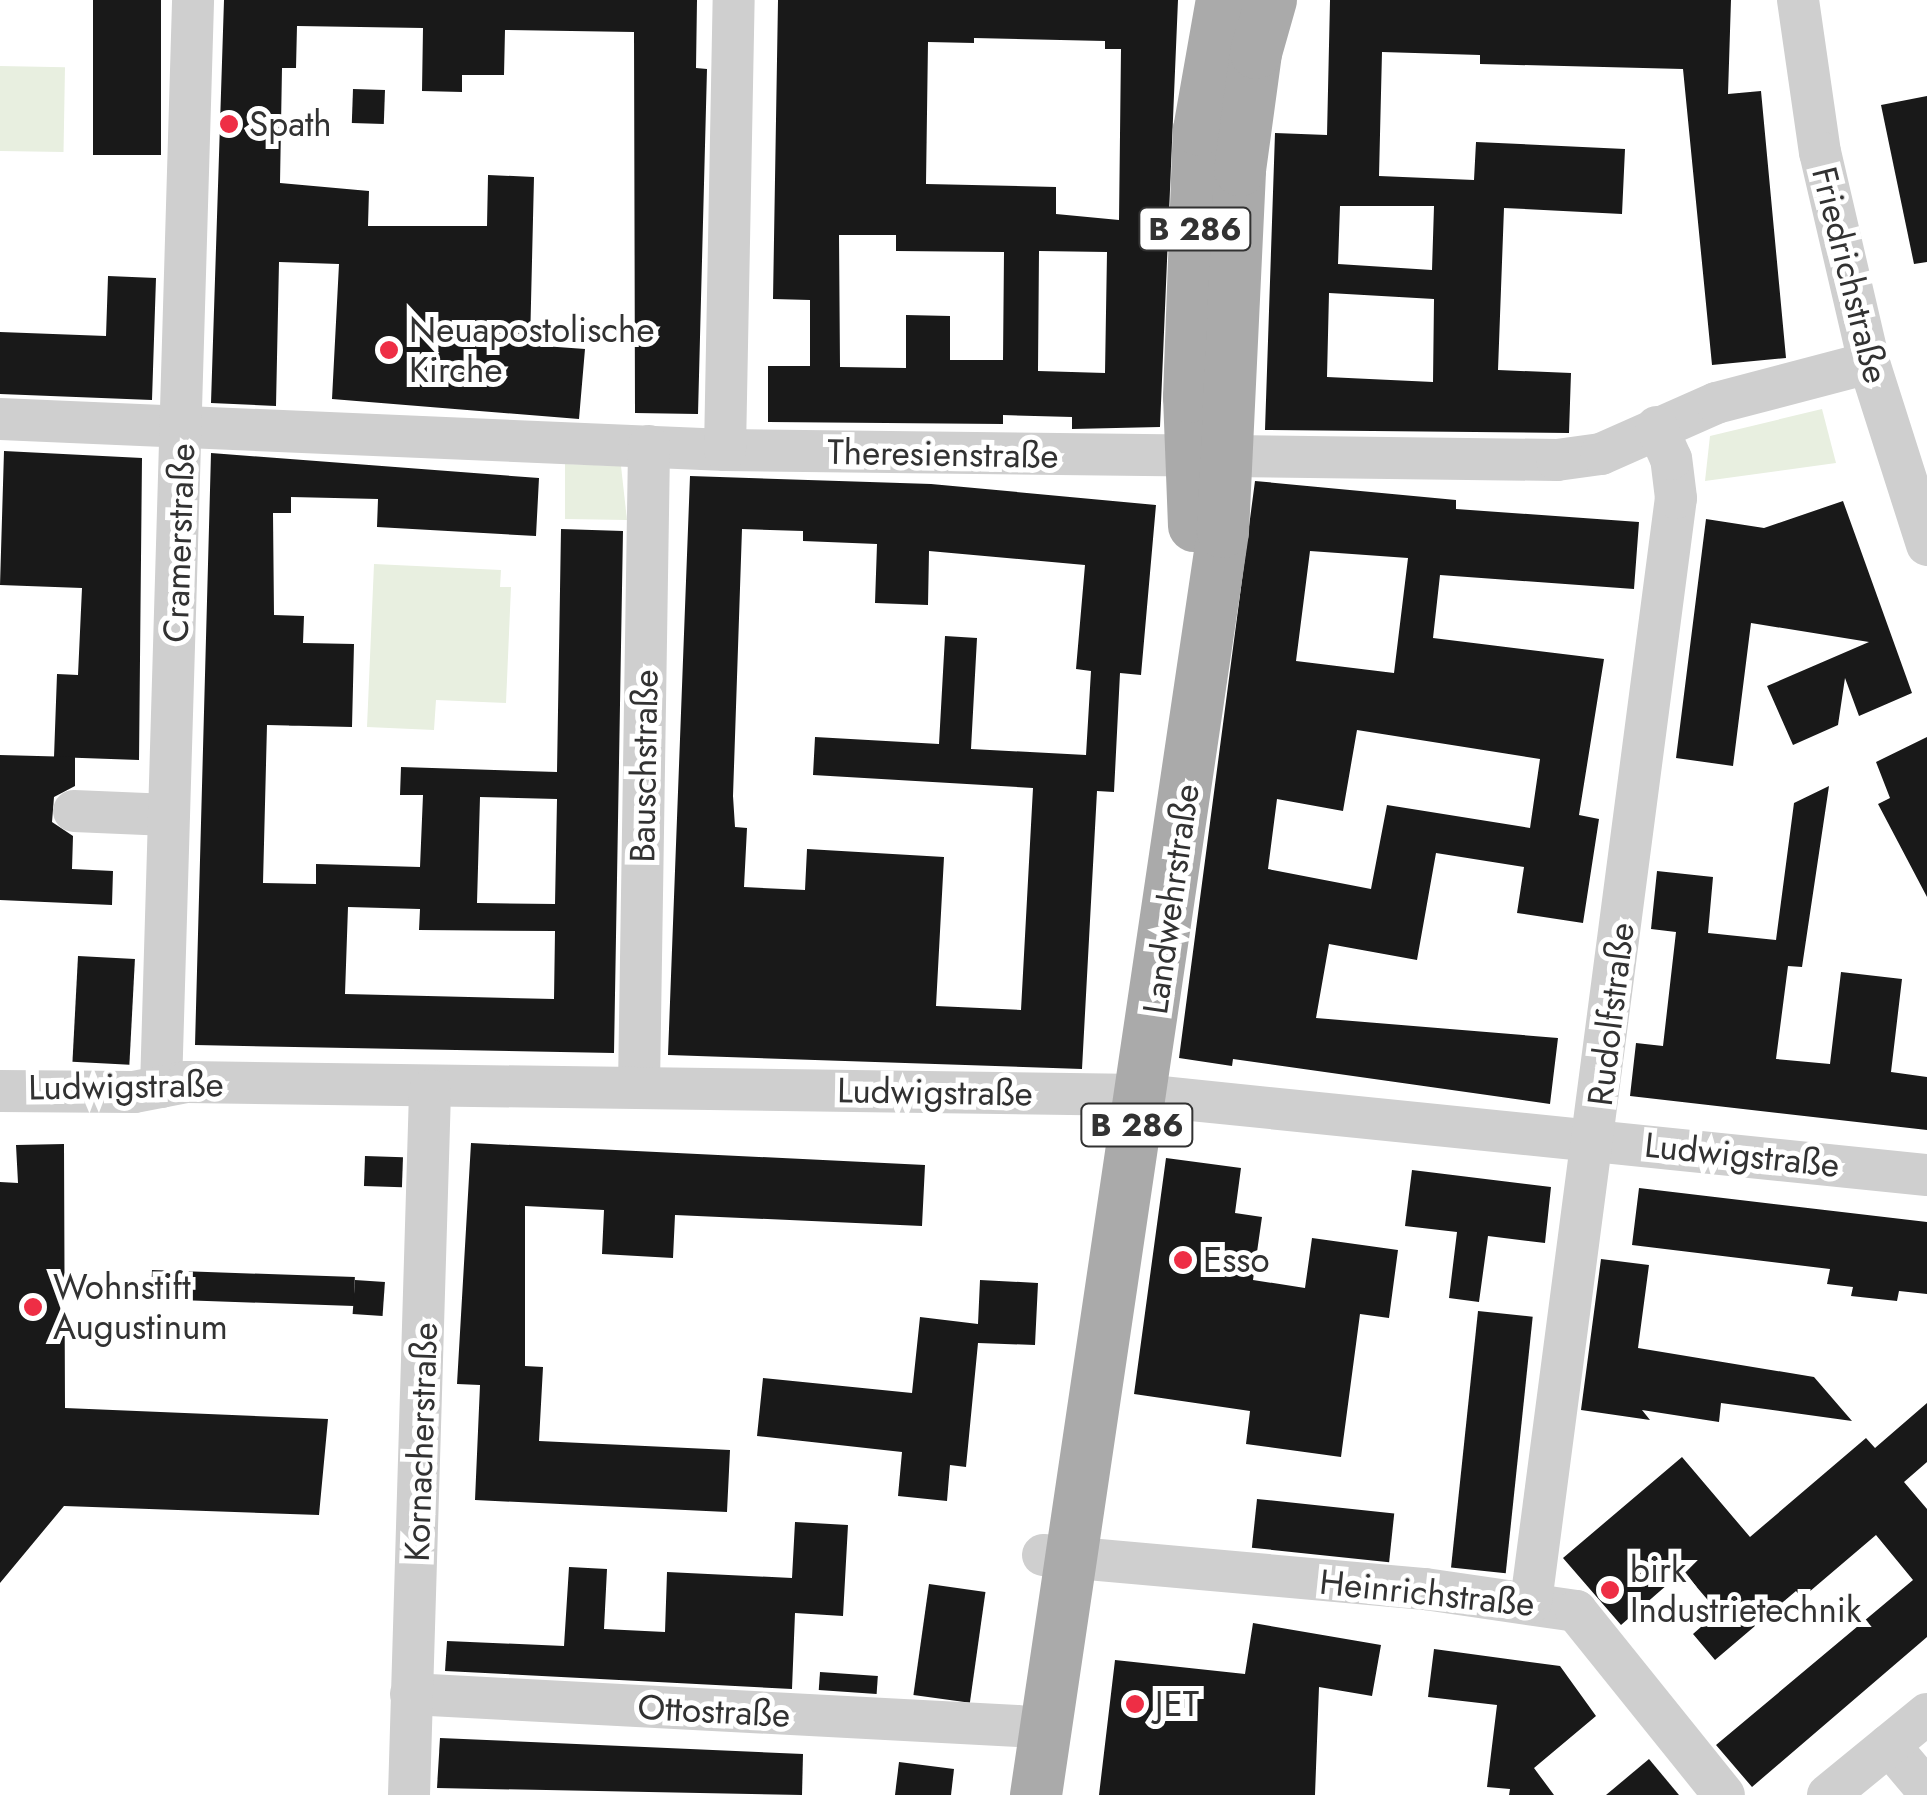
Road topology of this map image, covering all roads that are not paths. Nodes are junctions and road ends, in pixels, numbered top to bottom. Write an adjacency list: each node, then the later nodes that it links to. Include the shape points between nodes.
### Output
1 (193, 0): 8 (street, Cramerstraße)
2 (734, 0): 11 (street)
3 (1222, 0): 12 (main road, Landwehrstraße / B 286, via 1199,130 1189,398)
4 (1271, 0): 12 (main road, Landwehrstraße / B 286, via 1256,53 1240,170)
5 (1798, 0): 6 (street, Friedrichstraße, via 1817,135)
6 (1869, 363): 9 (street, Theresienstraße, via 1716,403); 13 (street, Friedrichstraße)
7 (0, 419): 8 (street, Theresienstraße)
8 (184, 425): 10 (street, Theresienstraße); 15 (street, Cramerstraße)
9 (1657, 428): 12 (street, Theresienstraße, via 1601,454 1557,460); 21 (street, Rudolfstraße, via 1672,459 1676,498)
10 (649, 446): 11 (street, Theresienstraße); 16 (street, Bauschstraße)
11 (725, 450): 12 (street, Theresienstraße)
12 (1213, 457): 20 (main road, Landwehrstraße / B 286)
13 (1927, 546)
14 (74, 811): 15 (street)
15 (169, 815): 17 (street, Cramerstraße)
16 (639, 1086): 18 (street, Ludwigstraße); 20 (street, Ludwigstraße)
17 (161, 1087): 18 (street, Ludwigstraße, via 187,1082); 19 (street, Ludwigstraße)
18 (430, 1090): 25 (street, Kornacherstraße)
19 (0, 1092)
20 (1127, 1095): 21 (street, Ludwigstraße); 23 (main road, Landwehrstraße / B 286)
21 (1596, 1139): 22 (street, Ludwigstraße); 24 (street, Rudolfstraße)
22 (1927, 1175)
23 (1056, 1556): 24 (street, Heinrichstraße); 27 (main road, Landwehrstraße / B 286); 32 (main road, Landwehrstraße / B 286)
24 (1531, 1602): 33 (street, Heinrichstraße, via 1576,1611)
25 (411, 1694): 27 (street, Ottostraße); 30 (street, Kornacherstraße)
26 (1927, 1714): 28 (street)
27 (1018, 1726): 31 (main road, Landwehrstraße / B 286)
28 (1890, 1745): 29 (street); 34 (street)
29 (1927, 1790)
30 (409, 1795)
31 (1008, 1795)
32 (1036, 1795)
33 (1724, 1795)
34 (1828, 1795)

